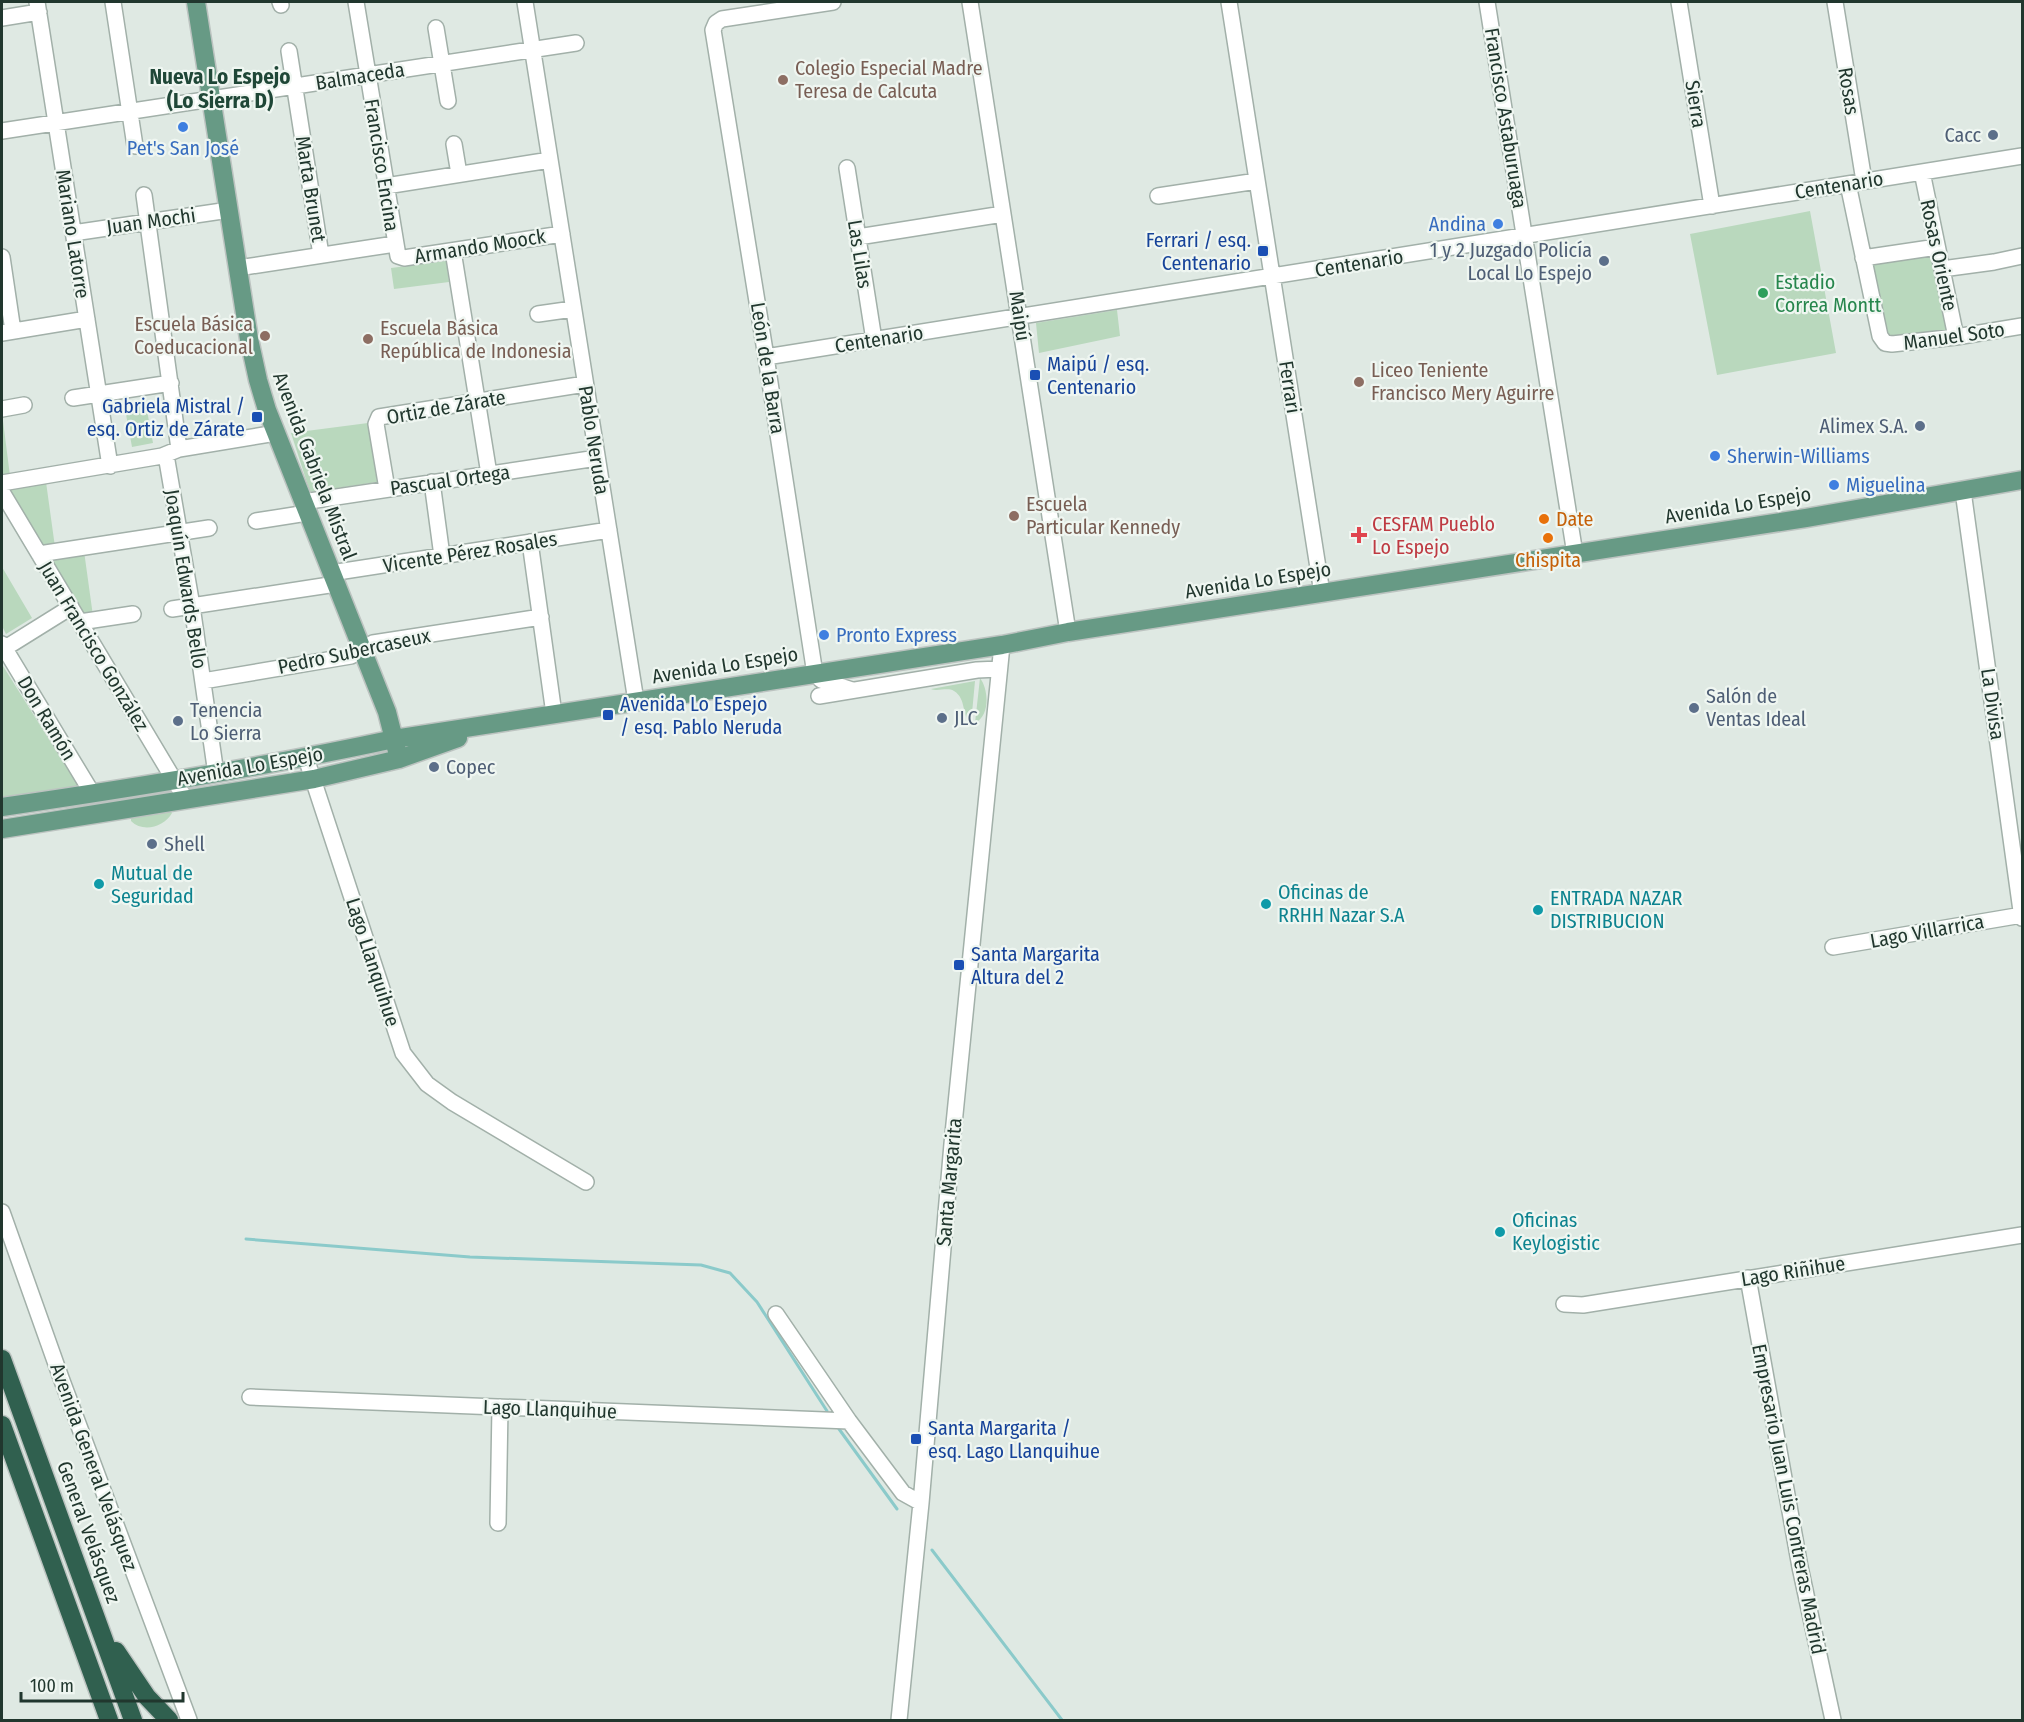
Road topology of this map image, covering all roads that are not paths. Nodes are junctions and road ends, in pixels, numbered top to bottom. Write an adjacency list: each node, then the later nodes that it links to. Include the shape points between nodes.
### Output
1 (113, 2): 23 (street)
2 (196, 2): 21 (main road, Avenida Gabriela Mistral)
3 (356, 2): 19 (street, Francisco Encina)
4 (525, 2): 16 (street, Pablo Neruda)
5 (833, 2): 12 (street)
6 (970, 2): 41 (street, Maipú)
7 (1229, 2): 33 (street, Ferrari)
8 (1487, 2): 45 (street, Francisco Astaburuaga)
9 (1679, 2): 39 (street, Sierra)
10 (1835, 2): 34 (street, Rosas)
11 (38, 7): 13 (street); 24 (street, Mariano Latorre)
12 (748, 8): 66 (street, León de la Barra, via 716,23 713,34)
13 (2, 18)
14 (436, 28): 18 (street)
15 (576, 43): 16 (street, Balmaceda)
16 (532, 50): 18 (street, Balmaceda); 29 (street, Pablo Neruda)
17 (289, 51): 20 (street, Marta Brunet)
18 (442, 64): 19 (street, Balmaceda); 22 (street)
19 (368, 75): 20 (street, Balmaceda); 36 (street, Francisco Encina)
20 (295, 86): 21 (street, Balmaceda); 50 (street, Marta Brunet)
21 (212, 99): 23 (street, Balmaceda); 40 (main road, Avenida Gabriela Mistral)
22 (448, 102)
23 (130, 112): 24 (street, Balmaceda); 27 (street)
24 (56, 123): 25 (street, Balmaceda); 43 (street, Mariano Latorre)
25 (2, 131)
26 (454, 144): 32 (street)
27 (135, 146)
28 (2022, 156): 31 (street, Centenario)
29 (550, 160): 32 (street); 44 (street, Pablo Neruda)
30 (847, 168): 46 (street, Las Lilas)
31 (1922, 172): 34 (street, Centenario); 47 (street, Rosas Oriente)
32 (459, 174): 36 (street)
33 (1257, 181): 38 (street); 56 (street, Ferrari)
34 (1864, 181): 35 (street, Centenario)
35 (1848, 184): 39 (street, Centenario); 53 (street)
36 (386, 186): 48 (street, Francisco Encina)
37 (144, 195): 42 (street, Joaquín Edwards Bello)
38 (1158, 196)
39 (1712, 206): 45 (street, Centenario)
40 (229, 210): 42 (street, Juan Mochi); 54 (main road, Avenida Gabriela Mistral)
41 (1003, 214): 46 (street); 60 (street, Maipú)
42 (148, 222): 43 (street, Juan Mochi); 67 (street, Joaquín Edwards Bello)
43 (73, 233): 61 (street, Mariano Latorre)
44 (562, 234): 49 (street, Armando Moock); 58 (street, Pablo Neruda)
45 (1525, 236): 56 (street, Centenario); 92 (street, Francisco Astaburuaga)
46 (858, 237): 65 (street, Las Lilas)
47 (1937, 247): 53 (street); 55 (street, Rosas Oriente)
48 (397, 251): 49 (street, Armando Moock); 50 (street, Armando Moock)
49 (453, 251): 71 (street)
50 (321, 255): 54 (street, Armando Moock)
51 (2022, 256): 55 (street)
52 (2, 257): 57 (street)
53 (1863, 258): 64 (street, Manuel Soto, via 1880,336 1885,343)
54 (238, 268): 74 (main road, Avenida Gabriela Mistral, via 254,365)
55 (1942, 269): 64 (street, Rosas Oriente)
56 (1272, 277): 60 (street, Centenario); 95 (street, Ferrari)
57 (4, 289): 63 (street)
58 (573, 309): 59 (street); 68 (street, Pablo Neruda)
59 (538, 314)
60 (1020, 317): 65 (street, Centenario); 102 (street, Maipú)
61 (87, 319): 63 (street); 69 (street, Mariano Latorre)
62 (2022, 326): 64 (street, Manuel Soto)
63 (7, 332)
64 (1956, 337)
65 (874, 340): 66 (street, Centenario)
66 (766, 357): 107 (street, León de la Barra)
67 (171, 383): 69 (street); 75 (street, Joaquín Edwards Bello)
68 (585, 384): 71 (street, Ortiz de Zárate); 76 (street, Pablo Neruda)
69 (99, 394): 70 (street); 77 (street, Mariano Latorre)
70 (73, 398)
71 (478, 401): 78 (street); 82 (street, Ortiz de Zárate, via 379,417 376,423)
72 (24, 405): 73 (street)
73 (2, 409)
74 (276, 433): 75 (street); 85 (main road, Avenida Gabriela Mistral)
75 (173, 452): 77 (street); 89 (street, Joaquín Edwards Bello)
76 (597, 458): 78 (street, Pascual Ortega); 88 (street, Pablo Neruda)
77 (110, 466): 81 (street)
78 (489, 474): 80 (street, Pascual Ortega)
79 (2022, 480): 83 (main road, Avenida Lo Espejo)
80 (432, 482): 82 (street, Pascual Ortega); 93 (street)
81 (2, 483)
82 (387, 489): 85 (street, Pascual Ortega)
83 (1963, 490): 92 (main road, Avenida Lo Espejo); 126 (street, La Divisa)
84 (4, 501): 91 (street, Juan Francisco González)
85 (305, 507): 86 (street, Pascual Ortega); 94 (main road, Avenida Gabriela Mistral)
86 (256, 521)
87 (209, 528): 89 (street)
88 (609, 530): 90 (street, Vicente Pérez Rosales); 111 (street, Pablo Neruda)
89 (180, 532): 91 (street); 96 (street, Joaquín Edwards Bello)
90 (530, 542): 93 (street, Vicente Pérez Rosales); 100 (street)
91 (39, 554): 97 (street, Juan Francisco González)
92 (1575, 554): 95 (main road, Avenida Lo Espejo)
93 (442, 556): 94 (street, Vicente Pérez Rosales)
94 (334, 579): 96 (street, Vicente Pérez Rosales); 105 (main road, Avenida Gabriela Mistral)
95 (1322, 592): 102 (main road, Avenida Lo Espejo)
96 (192, 606): 98 (street, Vicente Pérez Rosales); 108 (street, Joaquín Edwards Bello)
97 (72, 607): 101 (street, Juan Francisco González); 104 (street)
98 (172, 609)
99 (133, 614): 101 (street)
100 (541, 617): 105 (street, Pedro Subercaseux, via 373,643); 112 (street)
101 (80, 622): 119 (street, Juan Francisco González)
102 (1068, 632): 103 (main road, Avenida Lo Espejo)
103 (1002, 645): 106 (street, Santa Margarita); 107 (main road, Avenida Lo Espejo)
104 (2, 647): 120 (street, Don Ramón)
105 (361, 650): 108 (street, Pedro Subercaseux, via 351,656); 114 (main road, Avenida Gabriela Mistral)
106 (999, 669): 109 (street); 139 (street, Santa Margarita)
107 (815, 674): 109 (street); 111 (main road, Avenida Lo Espejo)
108 (203, 681): 117 (street, Joaquín Edwards Bello)
109 (852, 690): 110 (street)
110 (819, 696)
111 (636, 701): 112 (main road, Avenida Lo Espejo)
112 (554, 714): 113 (main road, Avenida Lo Espejo)
113 (500, 723): 114 (main road, Avenida Lo Espejo); 116 (main road, Avenida Lo Espejo)
114 (394, 739): 115 (main road, Avenida Lo Espejo); 116 (main road, Avenida Gabriela Mistral)
115 (306, 758): 117 (main road, Avenida Lo Espejo); 118 (street, Lago Llanquihue)
116 (399, 759): 118 (main road, Avenida Lo Espejo)
117 (216, 774): 119 (main road, Avenida Lo Espejo)
118 (314, 779): 121 (main road, Avenida Lo Espejo); 128 (street, Lago Llanquihue, via 403,1053 427,1084 452,1102)
119 (174, 780): 120 (main road, Avenida Lo Espejo); 121 (street, Juan Francisco González)
120 (92, 793): 122 (main road, Avenida Lo Espejo)
121 (186, 800): 124 (main road, Avenida Lo Espejo)
122 (25, 804): 123 (main road, Avenida Lo Espejo); 124 (main road, via 20,815)
123 (2, 807)
124 (28, 825): 125 (main road, Avenida Lo Espejo)
125 (2, 828)
126 (2022, 916): 127 (street, Lago Villarrica)
127 (1833, 947)
128 (586, 1182)
129 (2, 1212): 145 (street, Avenida General Velásquez)
130 (2022, 1236): 131 (street, Lago Riñihue)
131 (1748, 1278): 132 (street, Lago Riñihue, via 1583,1305); 147 (street, Empresario Juan Luis Contreras Madrid, via 1800,1567)
132 (1564, 1304)
133 (777, 1314): 137 (street)
134 (2, 1359): 141 (highway, General Velásquez)
135 (250, 1397): 136 (street, Lago Llanquihue)
136 (500, 1407): 137 (street, Lago Llanquihue); 140 (street)
137 (849, 1421): 139 (street, via 903,1493)
138 (2, 1425): 142 (highway)
139 (921, 1503): 146 (street, Santa Margarita)
140 (498, 1523)
141 (93, 1610): 143 (highway, General Velásquez); 144 (highway, via 147,1697)
142 (109, 1720)
143 (133, 1720)
144 (169, 1720)
145 (189, 1720)
146 (899, 1720)
147 (1833, 1720)

